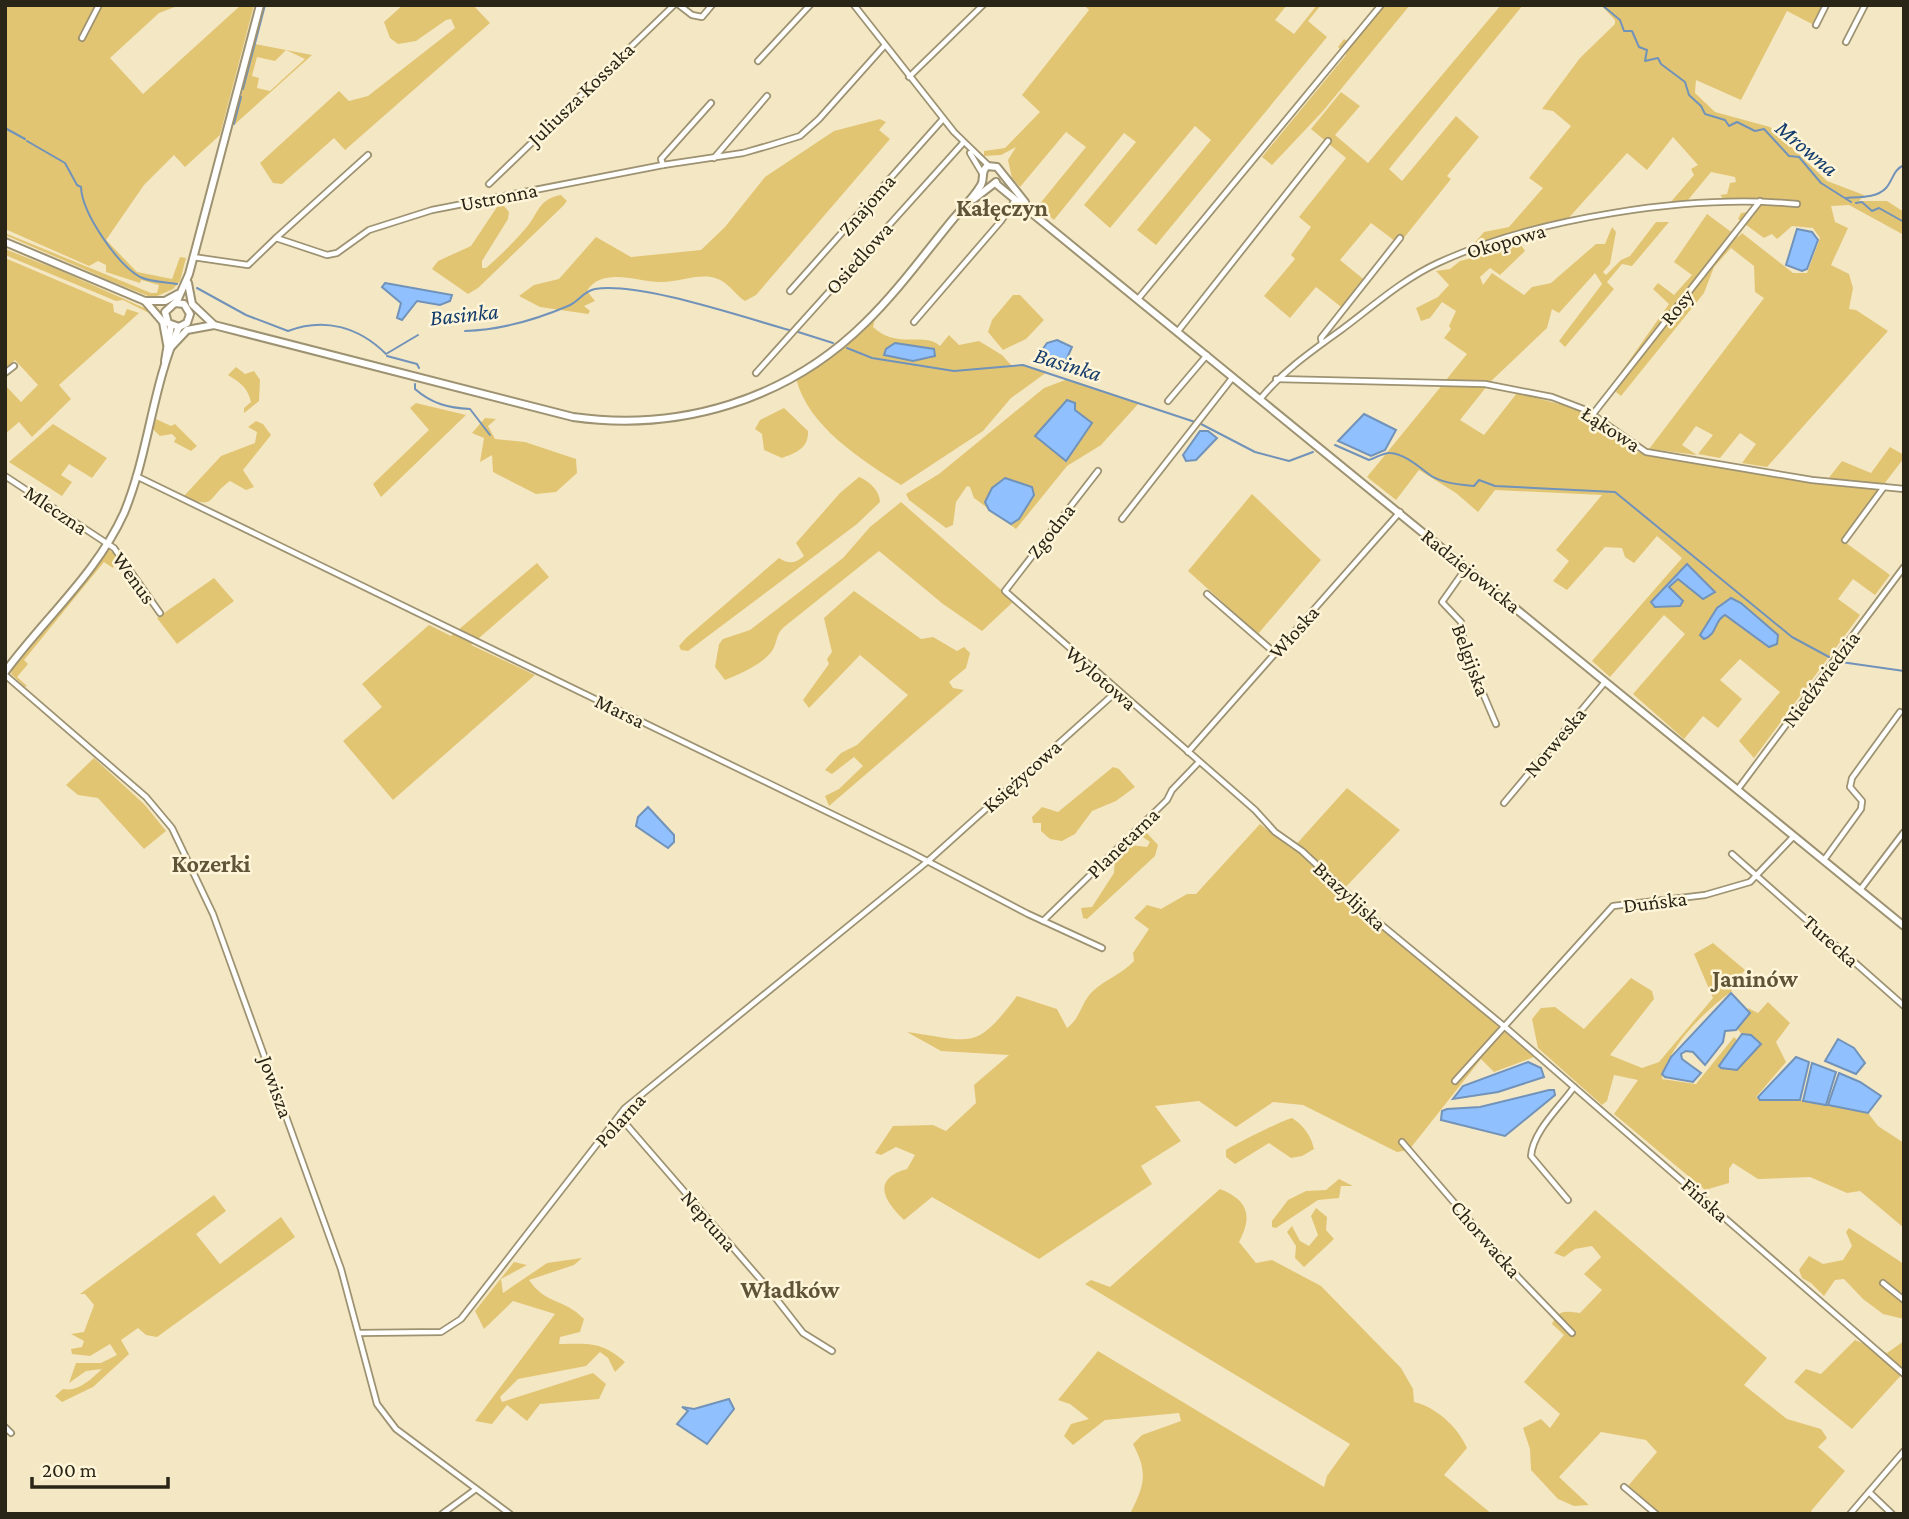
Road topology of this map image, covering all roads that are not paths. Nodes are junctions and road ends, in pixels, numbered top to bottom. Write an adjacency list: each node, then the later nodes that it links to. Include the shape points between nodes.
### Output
1 (99, 5): 12 (street)
2 (260, 5): 39 (main road)
3 (677, 5): 4 (street, Juliusza Kossaka, via 702,17); 29 (street, Juliusza Kossaka)
4 (712, 5)
5 (810, 5): 15 (street)
6 (855, 5): 14 (street)
7 (983, 5): 16 (street)
8 (1381, 5): 42 (street)
9 (1826, 5): 11 (street)
10 (1865, 5): 13 (street)
11 (1816, 25)
12 (82, 38)
13 (1846, 42)
14 (885, 45): 16 (street); 23 (street, Ustronna, via 800,136)
15 (758, 61)
16 (909, 78): 19 (street)
17 (767, 96): 23 (street)
18 (711, 103): 24 (street, via 661,159)
19 (943, 119): 21 (street); 41 (street, Znajoma)
20 (1328, 141): 51 (street)
21 (965, 145): 25 (street); 27 (street); 57 (street, Osiedlowa)
22 (368, 155): 36 (street)
23 (713, 158): 24 (street, Ustronna)
24 (663, 165): 36 (street, Ustronna, via 432,210 369,230 327,255)
25 (989, 165): 26 (main road, Radziejowicka); 27 (main road)
26 (1000, 173): 28 (main road); 35 (main road, Radziejowicka)
27 (983, 176): 28 (main road, Radziejowicka); 34 (main road)
28 (993, 183): 30 (main road); 31 (main road, Radziejowicka)
29 (489, 184)
30 (975, 198): 31 (main road, via 996,188); 34 (main road)
31 (1016, 199): 35 (main road, Radziejowicka); 47 (street)
32 (1761, 201): 33 (street, Okopowa); 52 (street, Okopowa, via 1632,210 1491,244 1421,272); 62 (street, Rosy)
33 (1797, 204)
34 (964, 207): 49 (main road, via 872,316 820,361 747,399 674,418 614,421 556,414)
35 (1038, 216): 42 (main road, Radziejowicka)
36 (276, 238): 39 (street, via 248,265)
37 (1399, 238): 52 (street, via 1321,338)
38 (5, 242): 43 (main road)
39 (193, 257): 40 (main road)
40 (186, 283): 43 (main road, via 173,299); 44 (main road); 45 (main road); 49 (main road, via 192,304)
41 (790, 291)
42 (1138, 299): 51 (main road, Radziejowicka)
43 (149, 303): 44 (main road); 46 (main road); 53 (main road, via 163,322)
44 (173, 304): 45 (main road); 46 (main road)
45 (187, 307): 48 (main road); 49 (main road)
46 (165, 316): 50 (main road)
47 (914, 322)
48 (187, 323): 49 (main road); 50 (main road)
49 (211, 324): 53 (main road, via 187,330)
50 (175, 326): 53 (main road)
51 (1178, 331): 54 (main road, Radziejowicka)
52 (1322, 344): 59 (street, Okopowa)
53 (170, 345): 65 (main road)
54 (1207, 355): 58 (main road, Radziejowicka); 61 (street)
55 (14, 366): 56 (street)
56 (5, 373)
57 (756, 373)
58 (1234, 377): 60 (main road, Radziejowicka); 69 (street)
59 (1276, 379): 60 (street, Okopowa); 62 (street, Łąkowa, via 1485,384 1552,397)
60 (1261, 398): 68 (main road, Radziejowicka)
61 (1168, 401)
62 (1593, 414): 66 (street, Łąkowa, via 1646,452 1812,480)
63 (1098, 471): 74 (street, Zgodna)
64 (5, 475): 71 (street, Mleczna)
65 (136, 476): 71 (main road); 91 (street, Marsa)
66 (1884, 487): 67 (street, Łąkowa); 70 (street)
67 (1904, 489)
68 (1400, 512): 72 (main road, Radziejowicka); 77 (street, Włoska)
69 (1122, 519)
70 (1845, 540)
71 (107, 543): 76 (street, Wenus); 78 (main road)
72 (1467, 568): 79 (main road, Radziejowicka); 82 (street, Belgijska, via 1441,602 1461,622 1465,651)
73 (1904, 568): 85 (street, Niedźwiedzia)
74 (1005, 591): 80 (street, Wylotowa)
75 (1208, 594): 77 (street)
76 (160, 613)
77 (1275, 653): 83 (street, Włoska)
78 (5, 673): 106 (street, Jowisza, via 146,797 181,843 226,948 341,1269)
79 (1606, 681): 85 (main road, Radziejowicka); 86 (street, Norweska)
80 (1116, 692): 83 (street, Wylotowa); 91 (street, Księżycowa)
81 (1900, 712): 90 (street, via 1852,778 1850,785 1862,801 1861,809)
82 (1496, 724)
83 (1188, 752): 84 (street, Wylotowa)
84 (1199, 762): 94 (street, Planetarna, via 1167,800); 98 (street, Brazylijska, via 1399,940)
85 (1738, 789): 88 (main road, Radziejowicka)
86 (1504, 803)
87 (1904, 832): 93 (street)
88 (1794, 836): 90 (main road, Radziejowicka); 92 (street, Duńska)
89 (1732, 853): 92 (street, Turecka)
90 (1824, 860): 93 (main road, Radziejowicka)
91 (928, 861): 94 (street, Marsa); 101 (street, Polarna)
92 (1759, 876): 97 (street, Turecka); 98 (street, Duńska, via 1705,895 1617,904)
93 (1860, 890): 95 (main road, Radziejowicka)
94 (1043, 921): 96 (street, Marsa)
95 (1904, 926)
96 (1102, 948)
97 (1904, 1006)
98 (1505, 1027): 99 (street, Duńska); 100 (street, Fińska)
99 (1455, 1081)
100 (1574, 1087): 103 (street, via 1548,1121 1531,1156); 109 (street, Fińska)
101 (619, 1116): 106 (street, Polarna, via 461,1319 441,1332); 108 (street, Neptuna, via 803,1333)
102 (1402, 1142): 107 (street, Chorwacka)
103 (1568, 1200)
104 (1883, 1283): 105 (street)
105 (1904, 1300)
106 (359, 1333): 114 (street, Jowisza, via 381,1412 396,1429)
107 (1572, 1333)
108 (832, 1351)
109 (1904, 1374)
110 (5, 1427): 111 (street)
111 (10, 1433)
112 (1903, 1452): 115 (street)
113 (1624, 1487): 118 (street)
114 (476, 1489): 116 (street); 117 (street, Jowisza)
115 (1869, 1492): 119 (street); 120 (street)
116 (442, 1514)
117 (510, 1514)
118 (1656, 1514)
119 (1850, 1514)
120 (1892, 1514)

